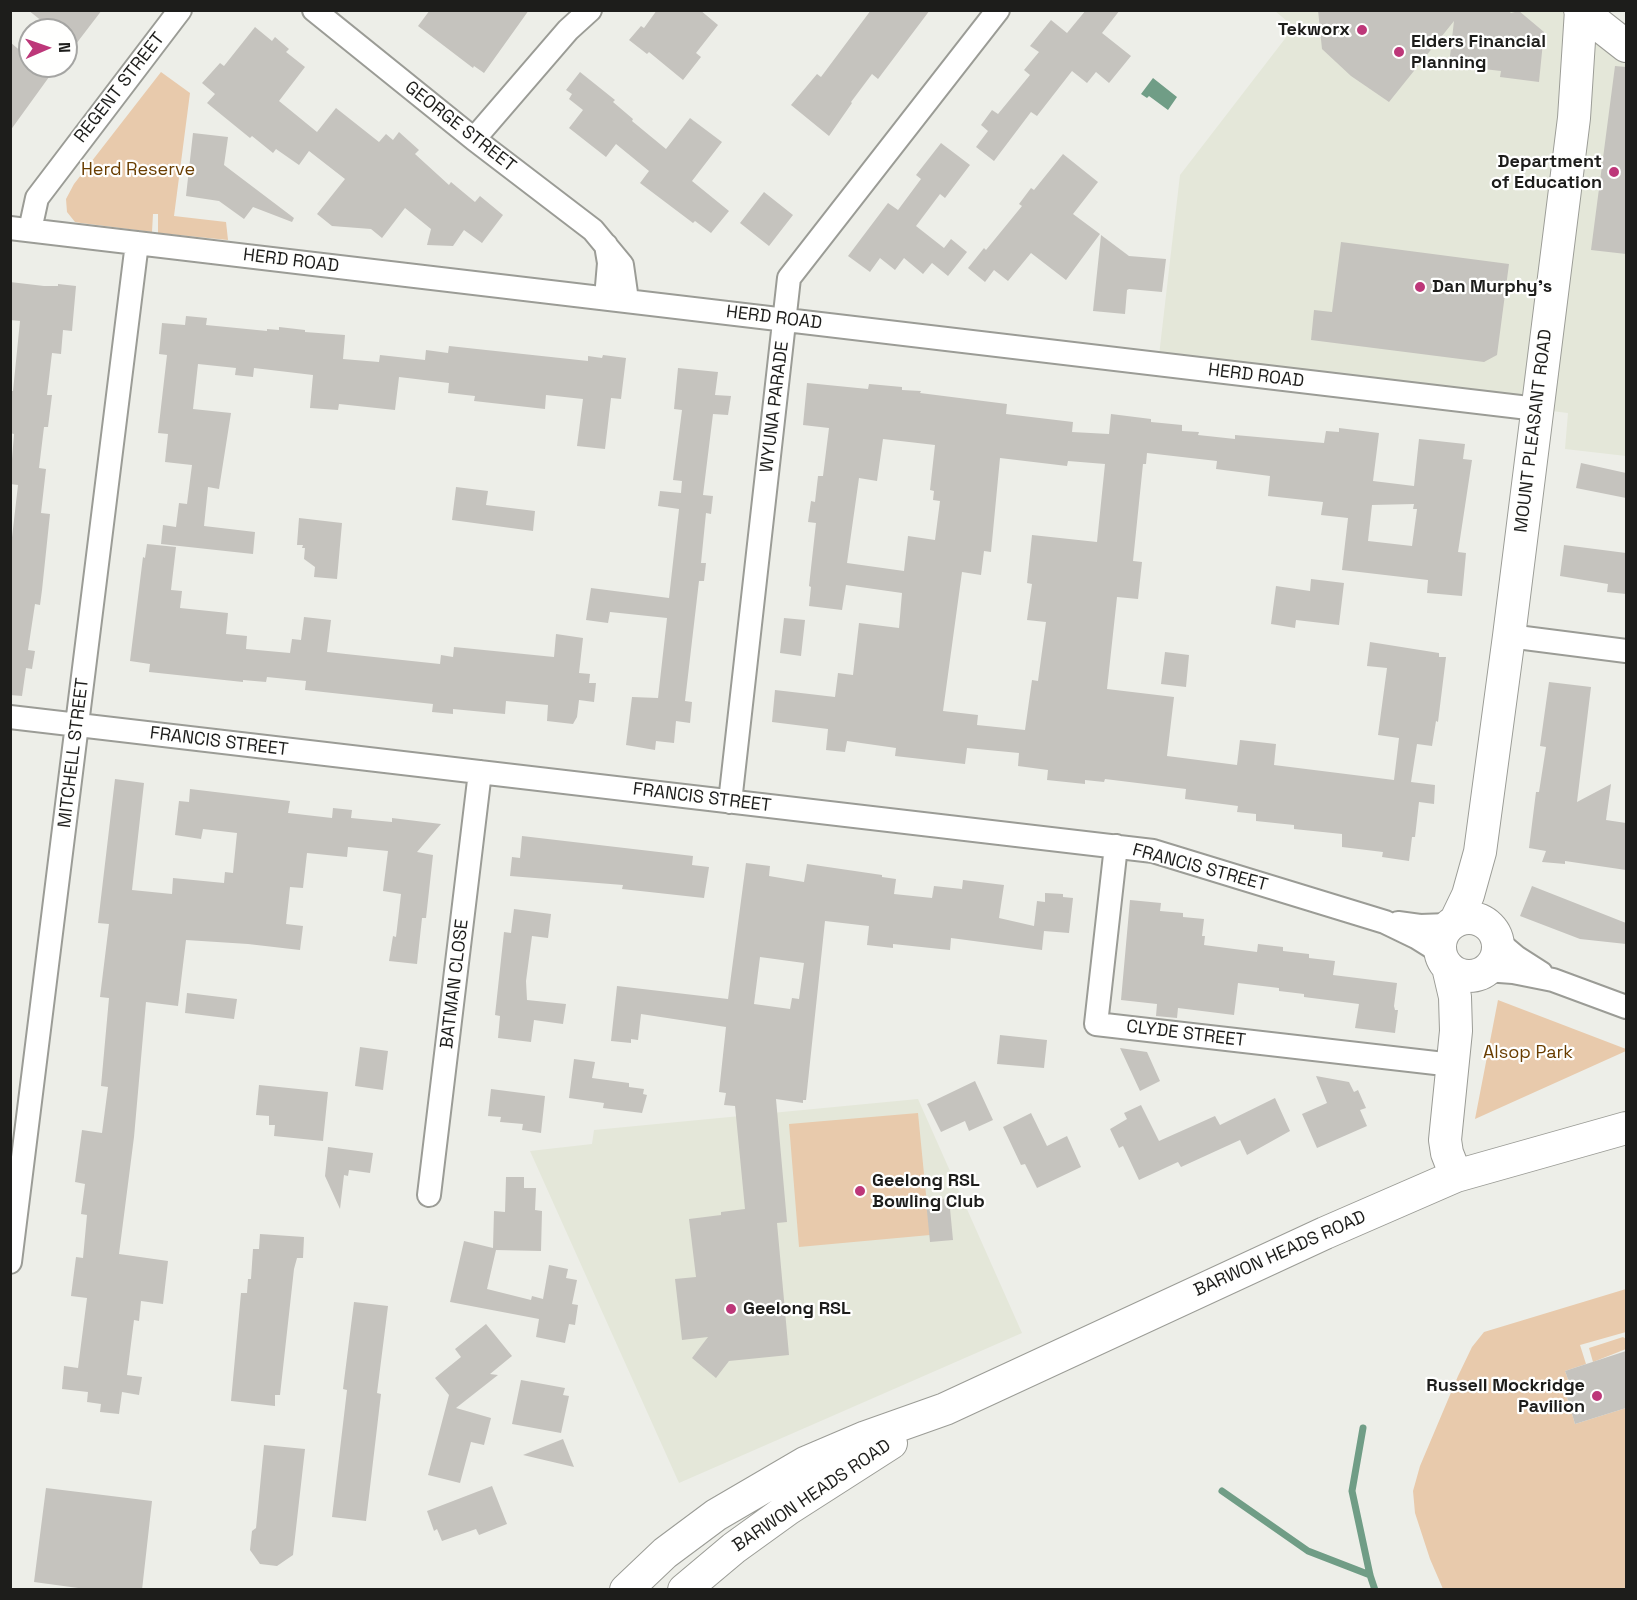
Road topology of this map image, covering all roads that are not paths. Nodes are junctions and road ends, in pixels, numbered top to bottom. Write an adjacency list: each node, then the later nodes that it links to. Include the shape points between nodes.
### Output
1 (180, 10): 8 (street, REGENT STREET, via 37,198)
2 (314, 10): 7 (street, GEORGE STREET)
3 (590, 10): 7 (street)
4 (998, 10): 11 (street, WYUNA PARADE, via 789,278)
5 (1580, 11): 6 (street); 12 (street, MOUNT PLEASANT ROAD, via 1574,118)
6 (1626, 46)
7 (474, 139): 10 (street, GEORGE STREET, via 606,243 622,265)
8 (20, 229): 9 (street, HERD ROAD)
9 (137, 243): 10 (street, HERD ROAD); 16 (street, MITCHELL STREET)
10 (616, 299): 11 (street, HERD ROAD)
11 (786, 319): 12 (street, HERD ROAD); 18 (street, WYUNA PARADE)
12 (1537, 409): 13 (street, MOUNT PLEASANT ROAD)
13 (1509, 636): 14 (street); 20 (street, MOUNT PLEASANT ROAD)
14 (1626, 651)
15 (10, 717): 16 (street, FRANCIS STREET)
16 (78, 725): 17 (street, FRANCIS STREET); 31 (street, MITCHELL STREET)
17 (480, 772): 18 (street, FRANCIS STREET); 30 (street, BATMAN CLOSE)
18 (730, 802): 19 (street, FRANCIS STREET)
19 (1116, 846): 22 (street, FRANCIS STREET, via 1153,851 1385,922 1420,926); 27 (street, CLYDE STREET, via 1096,1023)
20 (1480, 852): 21 (street, MOUNT PLEASANT ROAD, via 1482,898); 22 (street, MOUNT PLEASANT ROAD)
21 (1493, 934): 22 (street, via 1474,918); 23 (street, via 1494,960); 24 (street, via 1516,957)
22 (1449, 941): 23 (street, via 1463,975); 26 (street)
23 (1484, 971): 24 (street); 26 (street, via 1468,996)
24 (1553, 980): 25 (street)
25 (1626, 1007)
26 (1456, 1031): 27 (street)
27 (1453, 1065): 29 (street, via 1445,1140)
28 (1626, 1128): 29 (street, BARWON HEADS ROAD)
29 (1456, 1176): 32 (street, BARWON HEADS ROAD)
30 (429, 1195)
31 (10, 1262)
32 (945, 1409): 33 (street, BARWON HEADS ROAD, via 805,1463); 34 (street, BARWON HEADS ROAD)
33 (716, 1515): 34 (street); 35 (street, BARWON HEADS ROAD, via 665,1553)
34 (734, 1548): 36 (street, BARWON HEADS ROAD)
35 (626, 1590)
36 (684, 1590)

